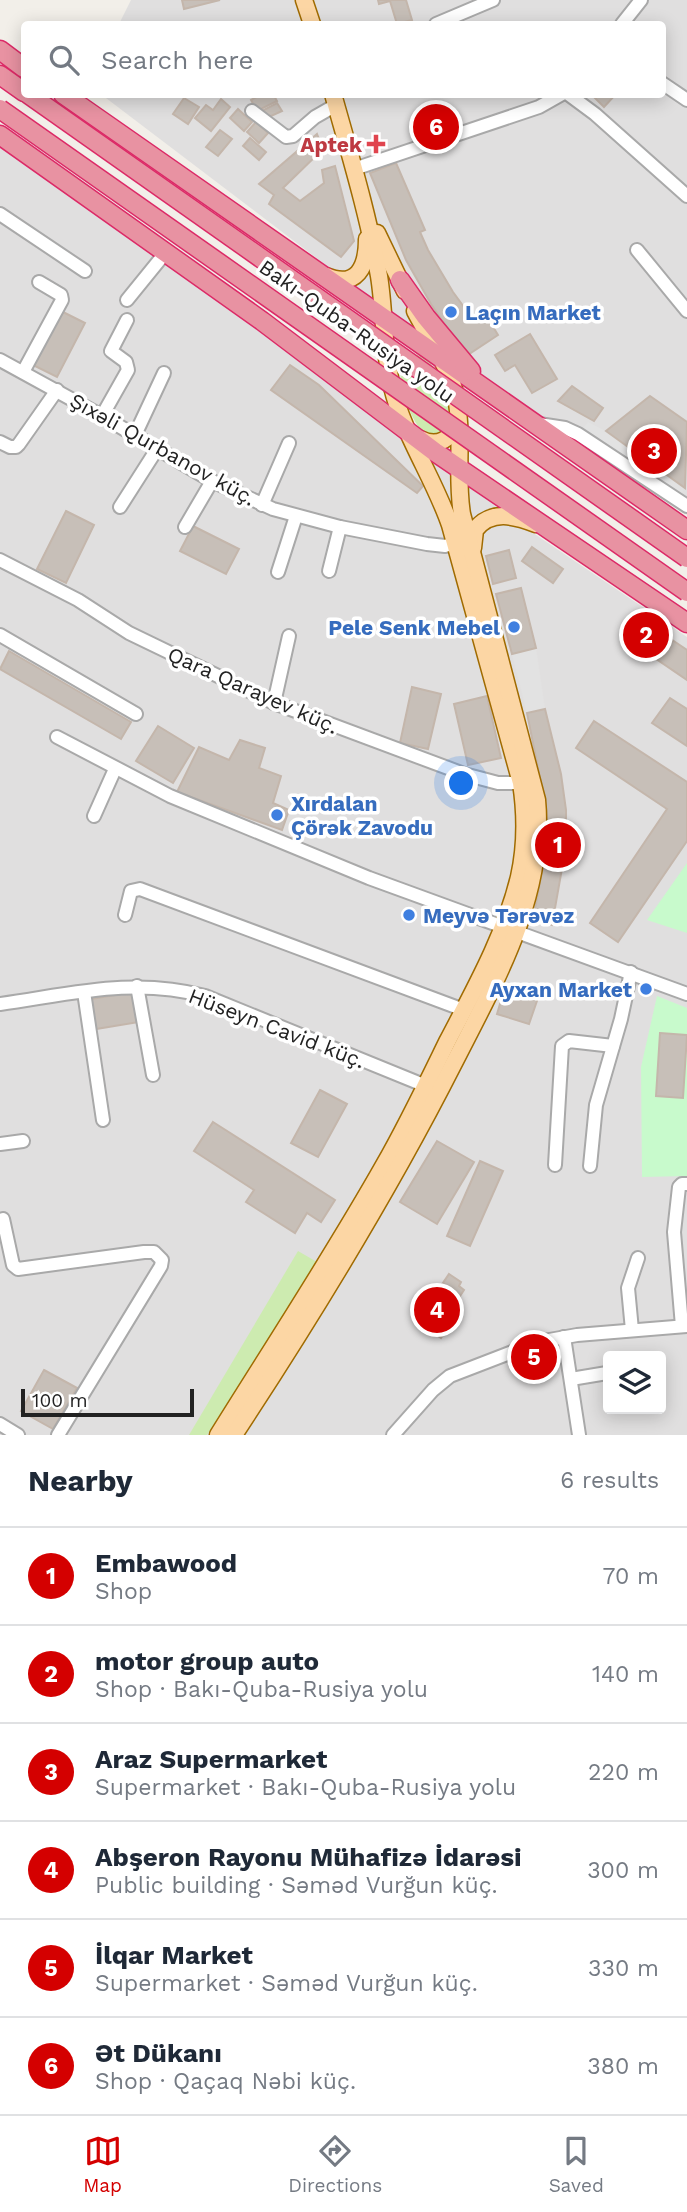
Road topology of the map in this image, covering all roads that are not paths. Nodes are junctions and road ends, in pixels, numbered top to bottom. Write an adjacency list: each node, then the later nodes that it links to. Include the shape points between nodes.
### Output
1 (304, 0): 4 (main road)
2 (493, 0): 5 (street)
3 (641, 0): 6 (street)
4 (311, 21)
5 (443, 21)
6 (624, 21)
7 (0, 50): 8 (highway)
8 (21, 66)
9 (0, 75): 11 (highway, Bakı-Quba-Rusiya yolu)
10 (666, 85): 17 (street)
11 (21, 90)
12 (33, 98): 61 (highway, Bakı-Quba-Rusiya yolu, bridge)
13 (69, 98): 27 (highway)
14 (555, 98): 21 (street, via 515,116)
15 (574, 98): 22 (street)
16 (334, 100): 19 (street, via 286,137); 21 (main road)
17 (687, 100)
18 (0, 109): 66 (highway, Bakı-Quba-Rusiya yolu, bridge)
19 (252, 111)
20 (0, 135): 26 (highway)
21 (354, 169): 23 (main road)
22 (687, 196)
23 (366, 208): 27 (main road, via 366,253 355,276 335,280); 29 (main road); 34 (main road)
24 (0, 214): 28 (street)
25 (637, 250): 32 (street)
26 (166, 251): 31 (street); 45 (highway)
27 (312, 270): 34 (highway)
28 (85, 271)
29 (400, 280): 35 (main road); 41 (highway, via 456,354)
30 (39, 282): 37 (street, via 57,291 62,300)
31 (127, 300)
32 (687, 311)
33 (127, 320): 43 (street, via 111,351 126,362 128,370)
34 (384, 320): 35 (highway); 39 (main road)
35 (439, 356): 39 (main road, via 418,345 402,346 392,358); 41 (highway); 42 (main road, via 454,390)
36 (0, 360): 37 (street, Şıxəli Qurbanov küç.)
37 (23, 372): 40 (street, Şıxəli Qurbanov küç.)
38 (164, 373): 46 (street)
39 (392, 386): 45 (main road)
40 (57, 390): 43 (street, Şıxəli Qurbanov küç.); 47 (street, via 16,447)
41 (498, 398): 44 (highway)
42 (457, 411): 45 (main road, via 456,426 443,441 429,443); 50 (main road)
43 (102, 416): 46 (street, Şıxəli Qurbanov küç.)
44 (531, 423): 53 (street, via 578,434); 58 (highway)
45 (409, 433): 50 (highway); 60 (main road, via 440,497)
46 (135, 435): 49 (street, Şıxəli Qurbanov küç.)
47 (0, 442)
48 (289, 443): 52 (street)
49 (157, 449): 51 (street, Şıxəli Qurbanov küç.); 54 (street)
50 (458, 466): 59 (highway); 63 (main road, via 459,496)
51 (212, 481): 52 (street, Şıxəli Qurbanov küç.); 56 (street)
52 (262, 505): 55 (street, Şıxəli Qurbanov küç.)
53 (687, 506)
54 (120, 507)
55 (296, 516): 57 (street, Şıxəli Qurbanov küç.); 65 (street)
56 (185, 527)
57 (340, 527): 60 (street, Şıxəli Qurbanov küç., via 427,544); 64 (street)
58 (687, 530)
59 (555, 531): 63 (main road, via 510,516 492,517 475,530); 67 (highway)
60 (455, 543): 74 (main road)
61 (687, 558)
62 (0, 560): 70 (street, Qara Qarayev küç., via 78,600 128,633)
63 (474, 561): 77 (main road, via 537,800 535,865 528,897)
64 (330, 571)
65 (278, 572)
66 (687, 592)
67 (687, 623)
68 (0, 635): 71 (street)
69 (289, 636): 70 (street)
70 (274, 703): 74 (street, Qara Qarayev küç., via 474,777)
71 (136, 714)
72 (57, 737): 73 (street)
73 (115, 769): 75 (street); 77 (street, via 357,873)
74 (520, 783): 77 (main road, via 525,838)
75 (94, 816)
76 (125, 915): 83 (street, via 131,891 140,889)
77 (509, 929): 78 (street); 83 (main road); 104 (main road, via 477,1016 419,1132)
78 (631, 972): 81 (street); 84 (street)
79 (137, 986): 80 (street, Hüseyn Cavid küç.); 85 (street); 86 (street, Hüseyn Cavid küç., via 205,996)
80 (84, 992): 82 (street, Hüseyn Cavid küç.); 87 (street)
81 (687, 994)
82 (0, 1004)
83 (464, 1010): 86 (main road)
84 (613, 1046): 90 (street, via 569,1041 562,1046); 91 (street, via 596,1105)
85 (153, 1075)
86 (426, 1086): 103 (main road, via 330,1258)
87 (103, 1120)
88 (23, 1141): 89 (street)
89 (0, 1144)
90 (555, 1165)
91 (590, 1166)
92 (687, 1184): 95 (street, via 679,1187 674,1221)
93 (3, 1219): 102 (street, via 13,1265 18,1269 144,1252 154,1252 162,1259)
94 (638, 1258): 96 (street, via 628,1288)
95 (685, 1326): 96 (street)
96 (632, 1330): 97 (street)
97 (564, 1337): 99 (street); 105 (street, via 538,1342 450,1376)
98 (603, 1374): 99 (street)
99 (570, 1379): 106 (street)
100 (0, 1424): 101 (street)
101 (19, 1435)
102 (58, 1435)
103 (218, 1435)
104 (234, 1435)
105 (393, 1435)
106 (579, 1435)

